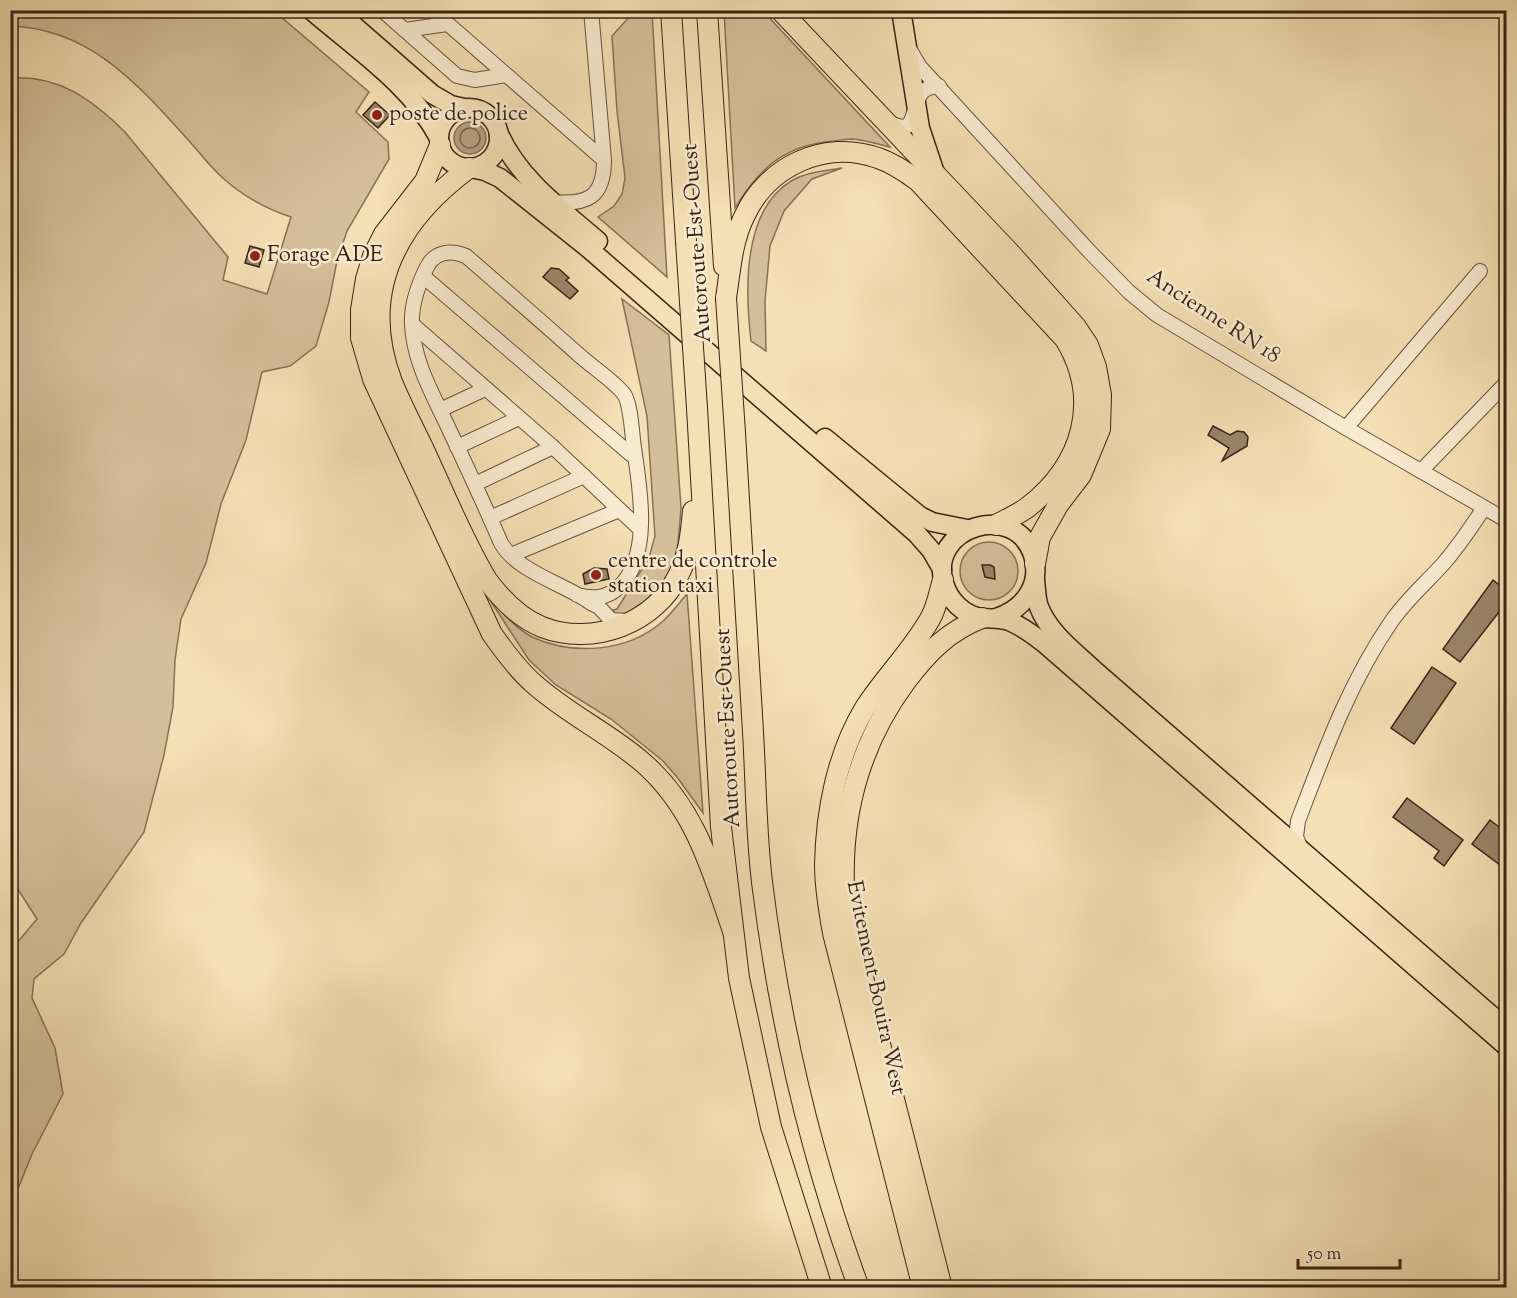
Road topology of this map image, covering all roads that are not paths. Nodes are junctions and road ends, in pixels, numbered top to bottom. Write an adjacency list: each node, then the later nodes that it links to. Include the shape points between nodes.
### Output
1 (311, 10): 19 (main road, via 404,91 426,116)
2 (336, 10): 16 (main road, via 432,94)
3 (382, 10): 11 (street)
4 (432, 10): 10 (street)
5 (591, 10): 20 (street)
6 (671, 10): 36 (highway, Autoroute Est-Ouest, bridge)
7 (707, 10): 26 (highway, Autoroute Est-Ouest)
8 (780, 10): 17 (highway)
9 (901, 10): 12 (main road, Ancienne RN 18)
10 (447, 24): 11 (street); 13 (street)
11 (405, 30): 13 (street, via 457,76 475,80)
12 (904, 34): 14 (street, Ancienne RN 18, via 920,66); 15 (main road, Ancienne RN 18)
13 (506, 75): 20 (street)
14 (939, 86): 15 (street, via 929,86); 32 (street, Ancienne RN 18, via 1129,292 1157,315)
15 (917, 102): 17 (street, via 908,126); 22 (main road, Ancienne RN 18, via 920,128)
16 (464, 108): 18 (main road, via 478,109 490,116); 19 (main road, via 446,119)
17 (887, 122): 22 (highway)
18 (500, 134): 21 (main road, via 495,154 485,164); 23 (main road, via 508,154 523,174)
19 (440, 142): 21 (main road, via 451,162); 58 (highway, via 424,181 384,234 366,279 361,338 373,379 492,634 532,683 641,761 672,794 701,840)
20 (604, 160): 23 (street, via 603,179 591,197 570,203)
21 (470, 168): 49 (main road, via 500,178 588,248 917,534); 54 (highway, via 438,193 393,253 378,311 384,355 393,382 487,580 506,603 530,620 556,631)
22 (935, 174): 48 (highway, via 1076,327 1096,367 1101,394 1100,429 1081,475 1040,537)
23 (552, 202): 46 (main road, via 908,508 932,522)
24 (1480, 271): 32 (street)
25 (423, 276): 27 (street, via 416,292); 35 (street); 35 (street, via 433,259 444,253 466,256 625,395)
26 (726, 298): 44 (highway, via 742,219 759,190 790,166 814,154 862,153 880,158 918,181 1065,339 1081,372 1084,419 1070,460 1053,484 1029,506); 62 (highway, Autoroute Est-Ouest, bridge, via 762,880 775,974 792,1053 840,1238)
27 (412, 324): 29 (street); 30 (street, via 419,358)
28 (1506, 383): 37 (street)
29 (485, 389): 30 (street); 31 (street)
30 (440, 410): 33 (street)
31 (519, 418): 33 (street); 34 (street)
32 (1346, 428): 37 (street, Ancienne RN 18)
33 (457, 447): 39 (street)
34 (554, 447): 38 (street); 39 (street)
35 (635, 458): 45 (street)
36 (698, 458): 53 (highway, via 690,536 679,574 655,606); 58 (highway, Autoroute Est-Ouest, via 721,827)
37 (1421, 471): 40 (street, Ancienne RN 18)
38 (584, 476): 41 (street); 43 (street)
39 (475, 484): 43 (street)
40 (1484, 508): 42 (street, Ancienne RN 18); 55 (street, via 1443,564 1392,620 1371,653 1342,711)
41 (620, 510): 45 (street); 47 (street)
42 (1503, 514)
43 (490, 518): 47 (street)
44 (996, 525): 46 (main road); 48 (main road, via 1022,538 1031,550)
45 (640, 528): 50 (street, via 635,563 624,582 604,596)
46 (967, 529): 49 (main road, via 957,536 944,556)
47 (511, 555): 50 (street)
48 (1035, 571): 52 (main road, via 1031,593 1022,604 1010,613); 56 (main road, via 1038,605 1059,637)
49 (943, 574): 52 (main road, via 948,594 956,605 968,613); 63 (highway, Evitement Bouira West, via 929,620 853,730 830,800 825,865 833,933)
50 (577, 595): 51 (street)
51 (591, 603): 53 (street, via 611,620); 54 (street, via 596,617)
52 (989, 618): 60 (main road, via 1019,625 1057,654); 64 (highway, Evitement Bouira West, via 966,624 939,642 892,701 857,775 844,846 844,890 854,942)
53 (633, 621): 54 (highway, via 614,629)
54 (581, 633)
55 (1298, 821): 56 (street, via 1287,828); 57 (street, via 1296,833)
56 (1274, 826): 57 (main road)
57 (1301, 849): 59 (main road)
58 (733, 931): 61 (highway, Autoroute Est-Ouest, via 743,1001 771,1127)
59 (1506, 1028)
60 (1506, 1046)
61 (822, 1287)
62 (859, 1287)
63 (923, 1287)
64 (942, 1287)

